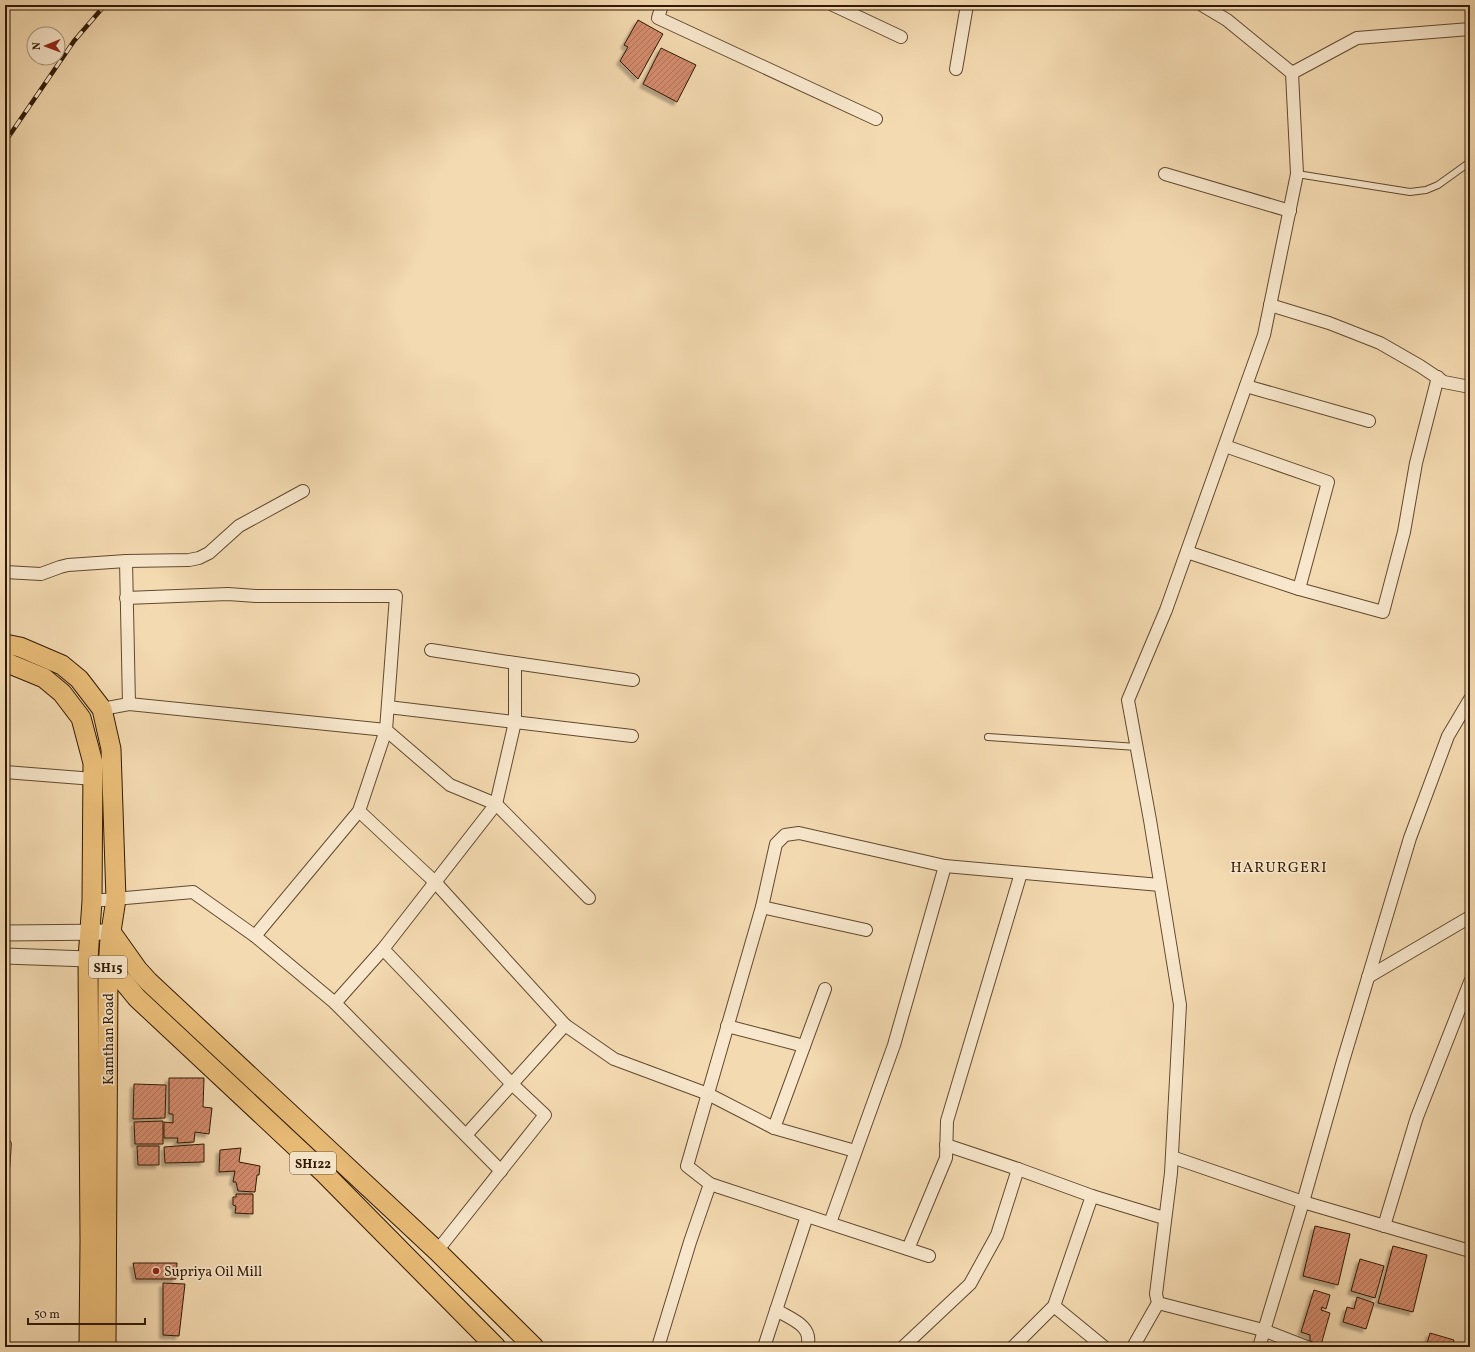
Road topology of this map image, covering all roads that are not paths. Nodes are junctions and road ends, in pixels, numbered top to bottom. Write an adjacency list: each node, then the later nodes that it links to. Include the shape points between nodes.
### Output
1 (662, 5): 9 (street, via 658,18)
2 (833, 5): 6 (street)
3 (967, 5): 7 (street)
4 (1202, 5): 8 (street, via 1227,20)
5 (1470, 29): 8 (street, via 1357,38)
6 (901, 37)
7 (956, 69)
8 (1292, 73): 12 (street)
9 (876, 119)
10 (1470, 162): 12 (lane, via 1438,185 1410,192)
11 (1165, 174): 13 (street)
12 (1297, 174): 13 (street)
13 (1290, 211): 14 (street)
14 (1270, 305): 15 (street, via 1329,323 1380,343); 16 (street, via 1264,335)
15 (1438, 377): 17 (street, via 1444,382); 24 (street, via 1416,463 1404,532 1383,612)
16 (1246, 386): 18 (street); 19 (street)
17 (1470, 387)
18 (1369, 421)
19 (1224, 446): 21 (street); 24 (street, via 1328,482)
20 (303, 491): 22 (street, via 239,526 209,553 199,558)
21 (1186, 552): 24 (street); 41 (street, via 1166,610 1128,700)
22 (126, 561): 23 (street, via 60,566 41,574); 25 (street)
23 (5, 572)
24 (1299, 589)
25 (126, 598): 32 (street); 33 (street, via 228,594 396,596)
26 (5, 644): 34 (main road, Kamthan Road / SH15, via 62,665 79,679)
27 (431, 650): 29 (street)
28 (5, 662): 40 (main road, Kamthan Road / SH15, via 44,678 62,693 81,718)
29 (515, 663): 30 (street); 35 (street)
30 (633, 680)
31 (1470, 699): 64 (street, via 1448,736 1410,838)
32 (129, 704): 34 (street); 36 (street)
33 (388, 707): 35 (street); 36 (street)
34 (102, 709): 39 (main road, Kamthan Road / SH15)
35 (515, 722): 37 (street); 44 (street)
36 (386, 730): 44 (street, via 450,785); 45 (street)
37 (632, 736)
38 (988, 737): 41 (lane)
39 (109, 740): 40 (main road); 51 (main road, Kamthan Road / SH15)
40 (88, 744): 43 (main road, Kamthan Road / SH15)
41 (1137, 748): 49 (street)
42 (5, 772): 43 (street)
43 (94, 778): 52 (main road, Kamthan Road / SH15)
44 (496, 804): 48 (street); 50 (street)
45 (359, 811): 48 (street); 59 (street)
46 (945, 866): 47 (street); 53 (street, via 799,833 785,835 776,844); 77 (street, via 894,1045)
47 (1021, 873): 49 (street); 76 (street, via 947,1120)
48 (435, 882): 60 (street); 68 (street)
49 (1160, 885): 78 (street, via 1180,1005)
50 (589, 898)
51 (116, 899): 52 (street); 57 (main road, Kamthan Road / SH15); 59 (street, via 193,892)
52 (92, 901): 56 (main road, Kamthan Road / SH15)
53 (762, 907): 55 (street); 69 (street)
54 (1470, 917): 64 (street)
55 (866, 930)
56 (90, 932): 57 (street); 58 (street); 62 (main road, Kamthan Road / SH15)
57 (111, 932): 63 (main road, Kamthan Road / SH15); 90 (main road, via 148,982)
58 (5, 933)
59 (255, 936): 67 (street)
60 (383, 949): 67 (street); 71 (street)
61 (5, 956): 62 (street)
62 (88, 959): 63 (main road, SH122); 97 (main road, Kamthan Road / SH15)
63 (108, 968): 98 (main road, Kamthan Road / SH15); 99 (main road, SH122, via 324,1173)
64 (1368, 977): 84 (street)
65 (1470, 982): 88 (street, via 1417,1117)
66 (825, 989): 70 (street)
67 (335, 1003): 74 (street)
68 (565, 1025): 71 (street); 72 (street, via 614,1059)
69 (727, 1026): 70 (street); 72 (street)
70 (804, 1046): 73 (street)
71 (512, 1084): 74 (street); 80 (street, via 545,1115)
72 (708, 1094): 73 (street); 82 (street, via 687,1166)
73 (774, 1128): 77 (street)
74 (466, 1135): 80 (street)
75 (5, 1141): 81 (lane, via 8,1144)
76 (946, 1145): 79 (street); 89 (street, via 946,1158)
77 (855, 1151): 87 (street)
78 (1172, 1157): 84 (street); 86 (street)
79 (1018, 1169): 83 (street); 104 (street, via 997,1235 970,1284)
80 (501, 1171): 90 (street)
81 (5, 1182)
82 (710, 1184): 85 (street); 101 (street)
83 (1092, 1196): 86 (street); 94 (street)
84 (1304, 1202): 88 (street); 96 (street)
85 (808, 1216): 87 (street); 95 (street)
86 (1164, 1218): 93 (street, via 1156,1294)
87 (830, 1223): 89 (street)
88 (1384, 1226): 91 (street)
89 (908, 1249): 92 (street)
90 (437, 1251): 100 (main road)
91 (1470, 1251)
92 (929, 1256)
93 (1158, 1303): 96 (street); 107 (street)
94 (1054, 1306): 105 (street); 106 (street)
95 (776, 1310): 102 (street); 103 (street, via 807,1331)
96 (1263, 1330): 108 (street); 109 (street)
97 (89, 1347)
98 (106, 1347)
99 (496, 1347)
100 (534, 1347)
101 (658, 1347)
102 (764, 1347)
103 (807, 1347)
104 (905, 1347)
105 (1013, 1347)
106 (1104, 1347)
107 (1133, 1347)
108 (1259, 1347)
109 (1307, 1347)

